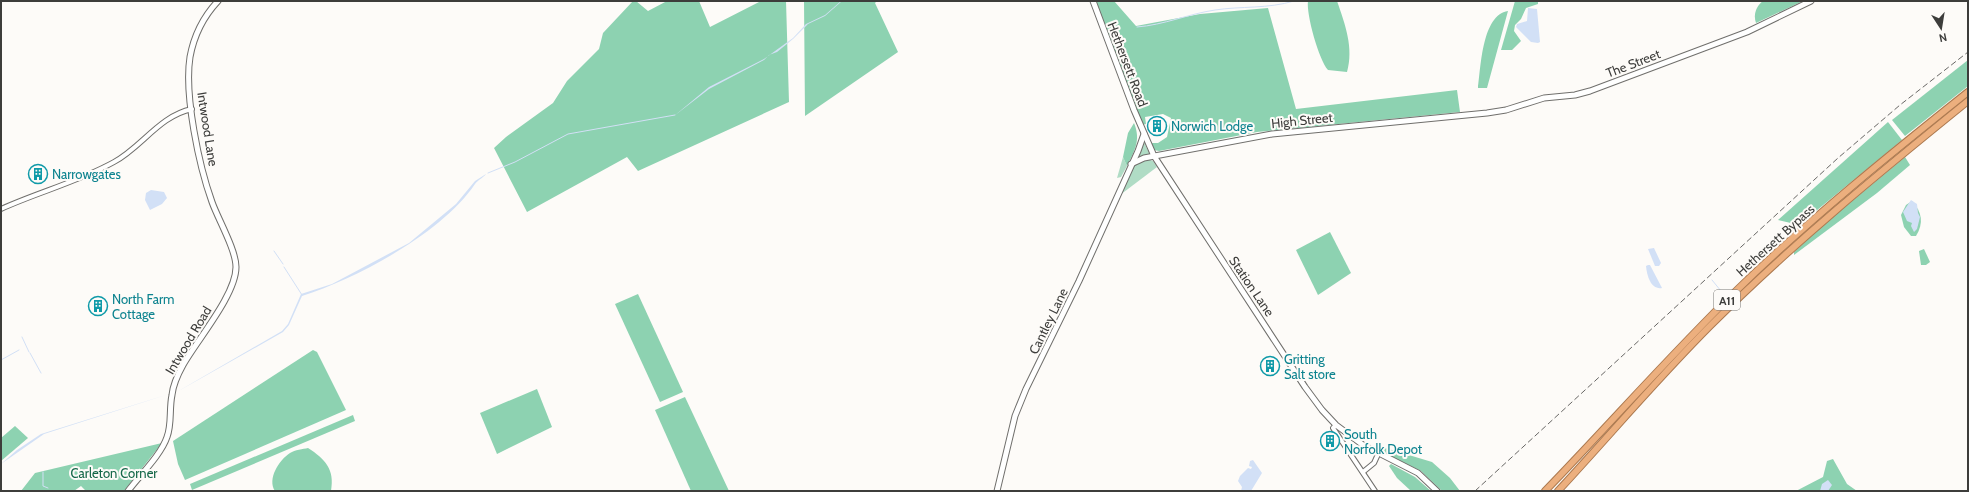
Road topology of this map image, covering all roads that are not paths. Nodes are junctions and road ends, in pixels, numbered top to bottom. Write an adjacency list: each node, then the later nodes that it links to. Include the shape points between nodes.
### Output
1 (218, 1): 6 (street, Intwood Lane, via 208,12 194,41 189,76)
2 (1093, 1): 8 (street, Hethersett Road)
3 (1811, 1): 7 (street, The Street, via 1748,32 1590,91 1544,98 1506,110)
4 (1968, 92): 20 (highway, Hethersett Bypass / A11, via 1858,180 1771,257 1687,339)
5 (1968, 101): 21 (highway, Hethersett Bypass / A11, via 1851,196 1751,286 1672,365)
6 (192, 109): 11 (street, via 158,126 137,147 115,162); 12 (street, Intwood Lane, via 206,184)
7 (1453, 116): 9 (street, High Street, via 1272,134)
8 (1144, 134): 9 (street, Hethersett Road); 10 (street, Cantley Lane)
9 (1154, 156): 10 (street); 13 (street, Station Lane, via 1301,381 1319,407)
10 (1131, 164): 17 (street, Cantley Lane, via 1079,281 1026,389 1015,416)
11 (1, 209)
12 (236, 261): 16 (street, Intwood Road, via 236,272 228,292 174,384 165,442)
13 (1336, 425): 14 (street, Station Lane, via 1363,445); 15 (street, Station Lane, via 1333,428 1334,432)
14 (1379, 452): 15 (street, via 1374,463); 19 (street, Station Lane, via 1418,473)
15 (1363, 472): 18 (street, Station Lane)
16 (128, 491)
17 (997, 491)
18 (1375, 491)
19 (1437, 491)
20 (1545, 491)
21 (1558, 491)

